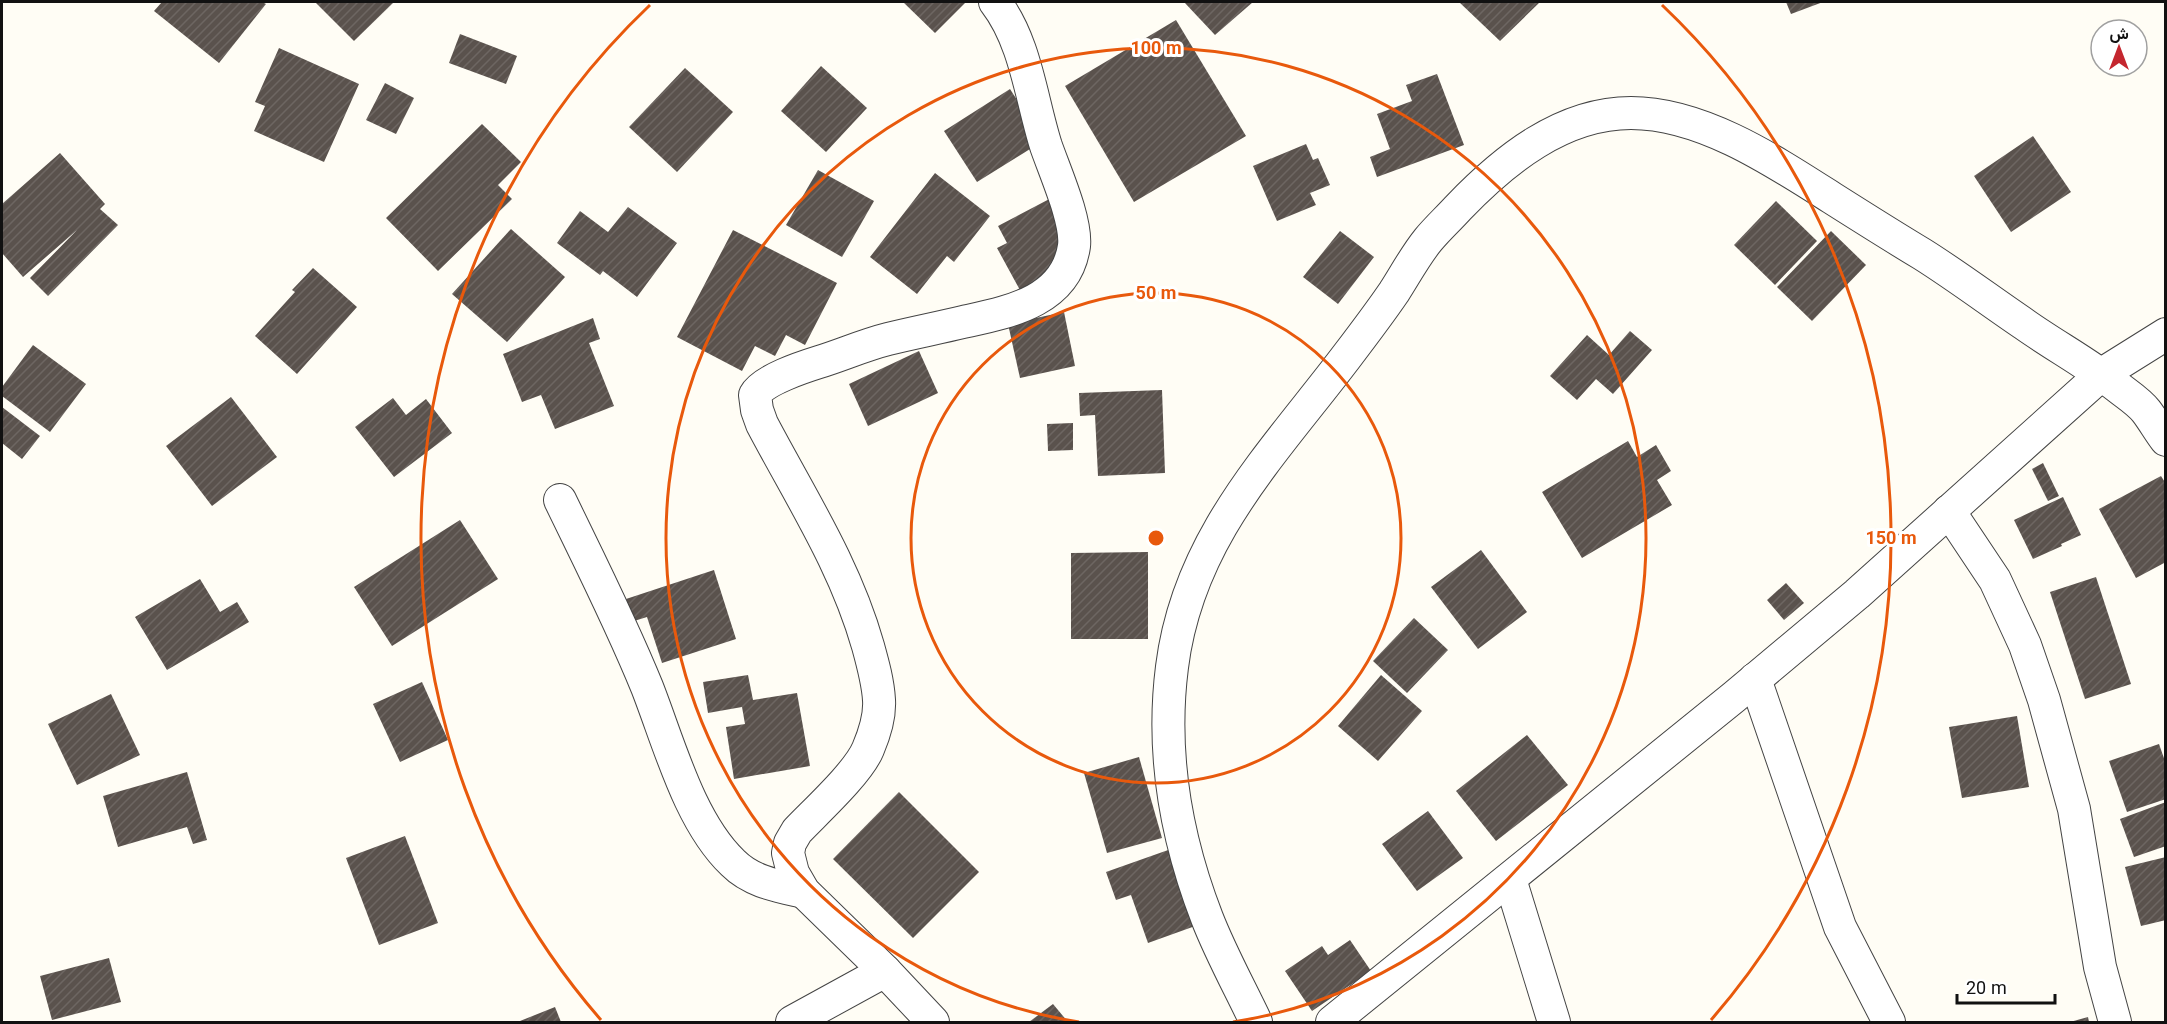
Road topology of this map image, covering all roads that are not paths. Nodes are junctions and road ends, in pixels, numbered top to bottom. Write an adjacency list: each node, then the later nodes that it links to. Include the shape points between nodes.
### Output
1 (995, 2): 9 (street, via 1018,46 1074,228 1074,245 1063,276 1038,299 1014,311 885,340 807,366 762,386 755,394 762,424 852,594 874,668 879,701 868,750 789,843 789,862)
2 (2166, 334): 3 (street)
3 (2102, 374): 4 (street, via 2144,408); 6 (street); 13 (street, via 1790,171 1689,123 1660,114 1604,115 1553,132 1526,149 1481,184 1429,240 1378,316 1235,501 1211,541 1185,608 1172,666 1169,717 1176,812 1186,858 1208,921)
4 (2166, 440)
5 (560, 500): 9 (street, via 619,622 685,789 702,820 719,847 749,876)
6 (1948, 512): 7 (street); 17 (street, via 1995,580 2025,645 2043,700 2074,808 2100,967)
7 (1755, 679): 8 (street); 16 (street, via 1840,927)
8 (1509, 879): 14 (street); 15 (street)
9 (804, 892): 10 (street)
10 (885, 971): 11 (street); 12 (street)
11 (792, 1023)
12 (933, 1023)
13 (1256, 1023)
14 (1332, 1023)
15 (1554, 1023)
16 (1889, 1023)
17 (2115, 1023)

